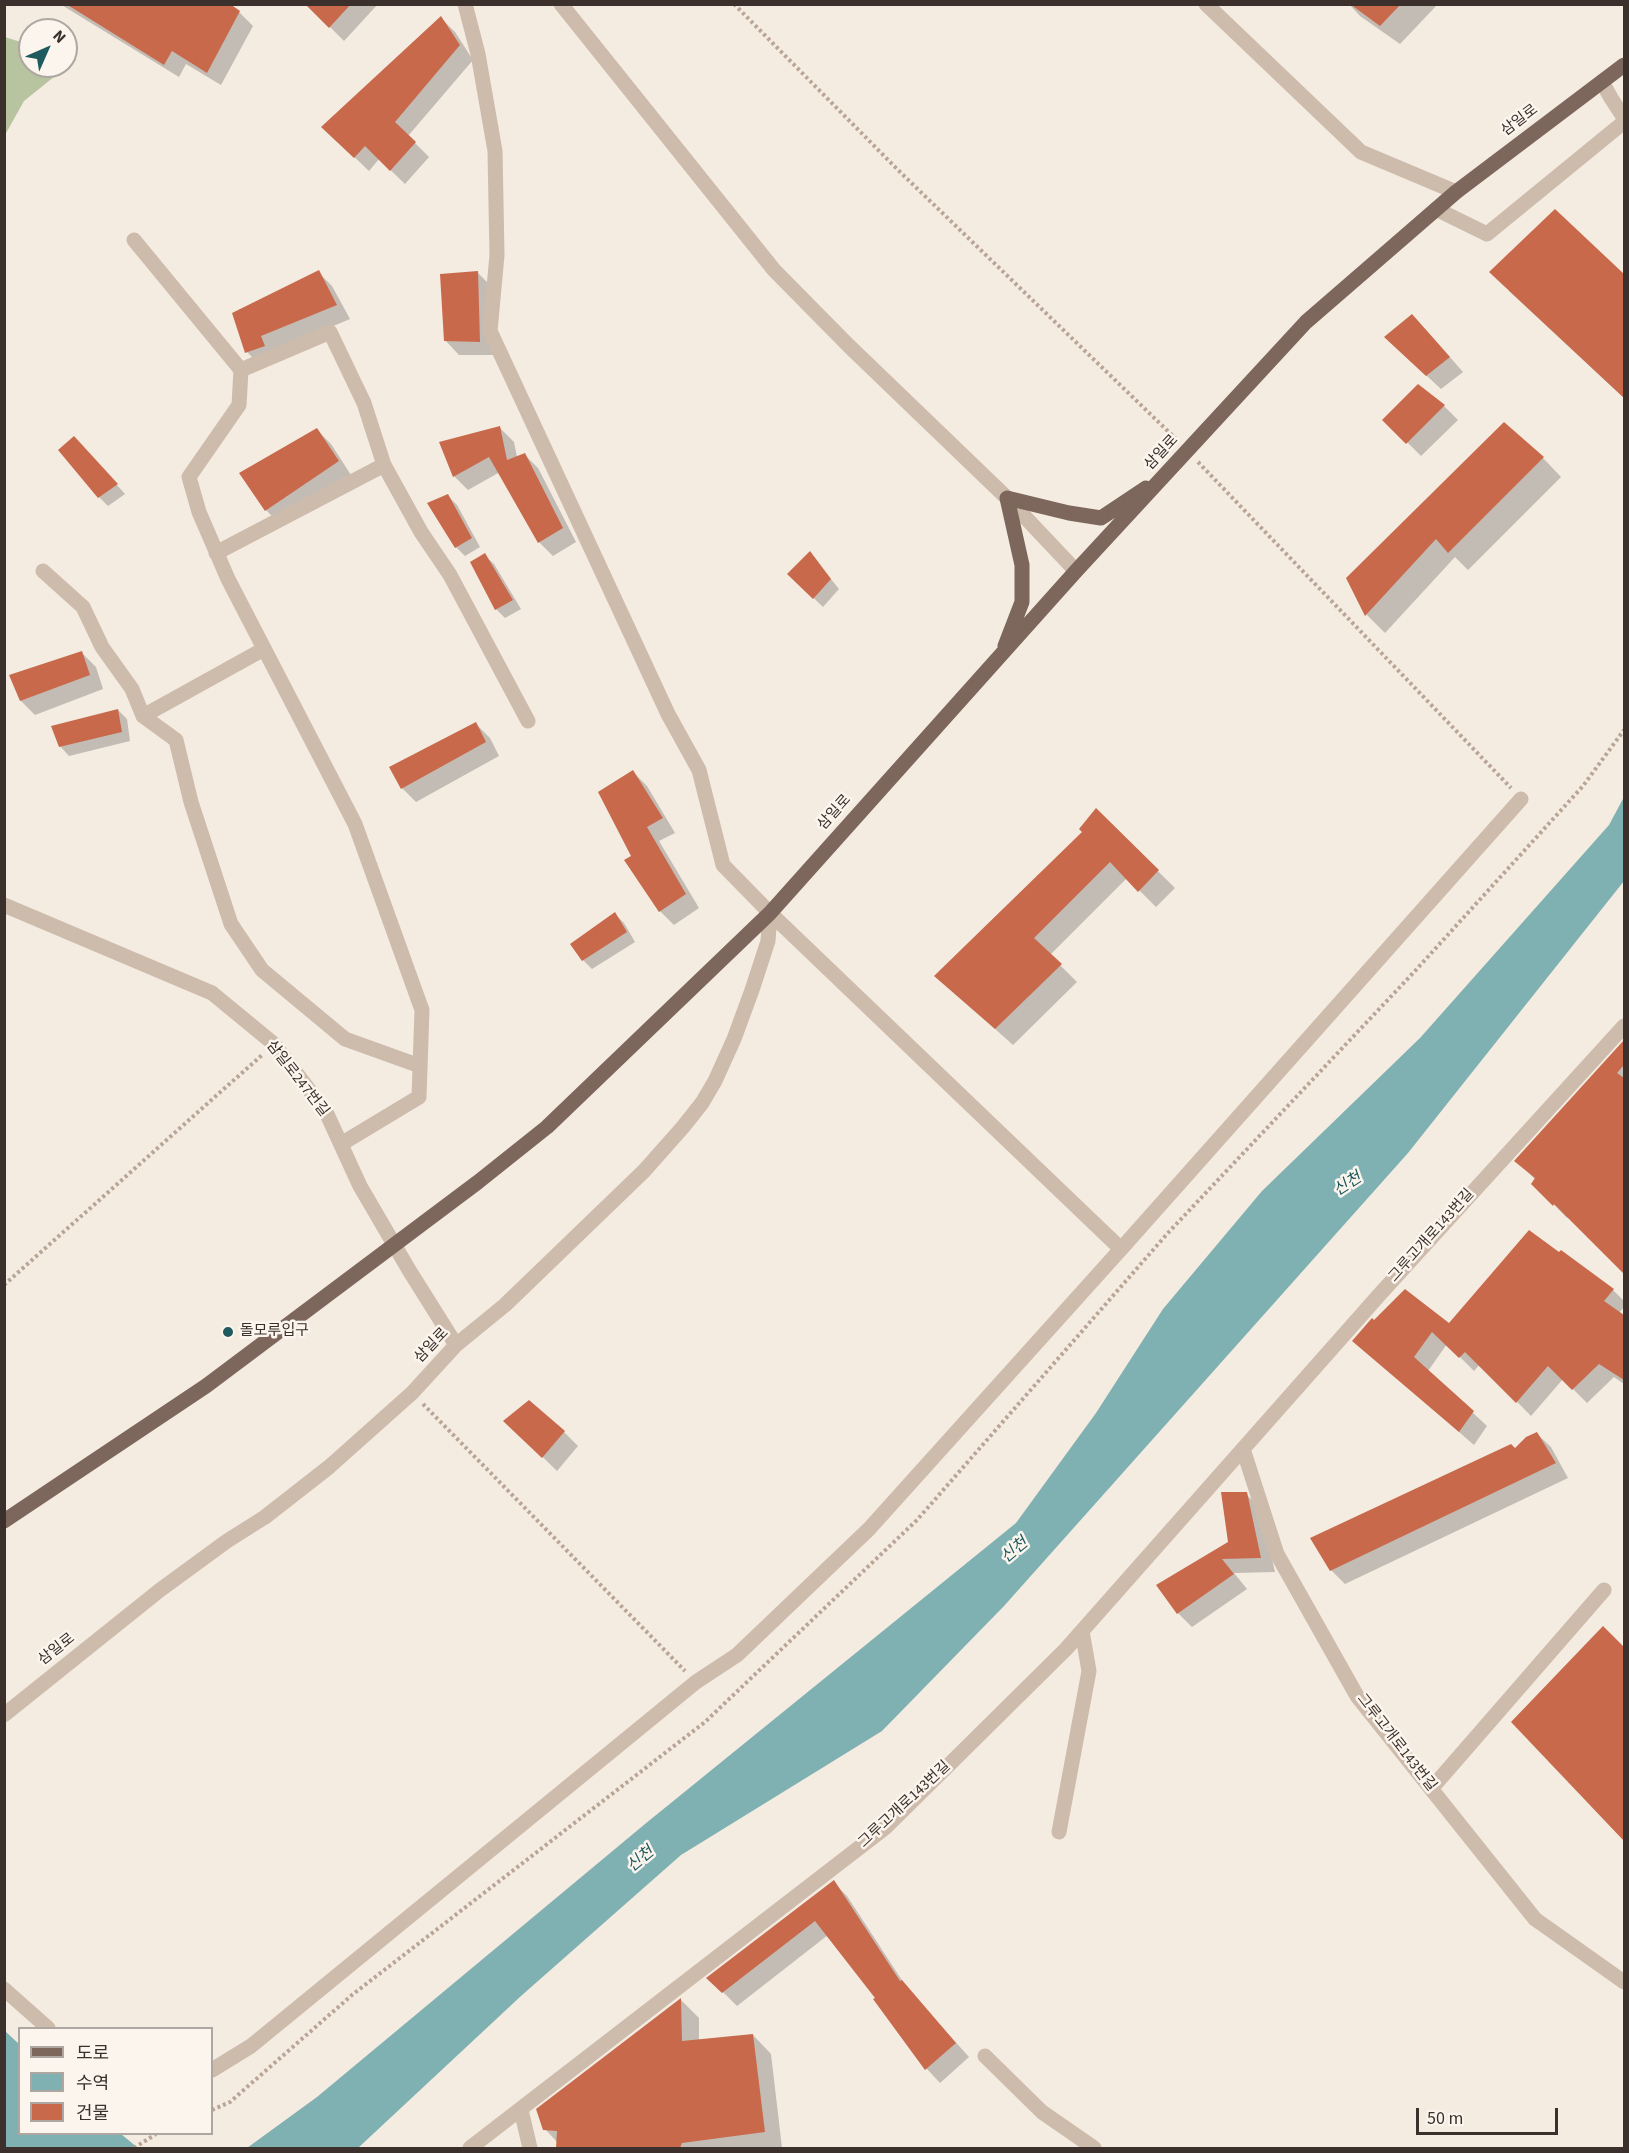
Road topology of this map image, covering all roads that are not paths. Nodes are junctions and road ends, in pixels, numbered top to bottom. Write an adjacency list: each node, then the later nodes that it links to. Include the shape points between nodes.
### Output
1 (465, 4): 23 (street, via 495,151 497,255 490,331 668,714 699,770 723,865)
2 (561, 4): 13 (street, via 774,270)
3 (1206, 4): 7 (street, via 1361,152)
4 (1624, 65): 5 (main road, 삼일로)
5 (1602, 82): 6 (street); 7 (main road, 삼일로)
6 (1624, 120): 8 (street, via 1487,234)
7 (1456, 192): 8 (main road, 삼일로)
8 (1431, 214): 12 (main road, 삼일로, via 1306,322)
9 (134, 240): 10 (street)
10 (241, 370): 11 (street, via 330,332 364,404); 14 (street, via 240,405 189,477)
11 (384, 465): 14 (street); 20 (street, via 450,575)
12 (1166, 475): 13 (main road, via 1101,518); 16 (main road, 삼일로)
13 (1007, 498): 16 (street); 18 (main road, via 1022,565 1022,602)
14 (216, 553): 17 (street)
15 (43, 571): 19 (street, via 82,607 102,647 132,688)
16 (1076, 571): 18 (main road, 삼일로)
17 (264, 649): 19 (street); 25 (street, via 355,824 422,1010)
18 (1002, 655): 23 (main road, 삼일로)
19 (143, 716): 25 (street, via 176,740 191,802 231,924 262,970 345,1039)
20 (528, 721)
21 (1521, 799): 28 (street)
22 (4, 905): 26 (street, 삼일로247번길, via 212,993 274,1044 326,1112)
23 (770, 913): 27 (main road, 삼일로, via 547,1127); 28 (street); 29 (street, 삼일로, via 768,941 746,1008 702,1103 644,1171 505,1305)
24 (1624, 1026): 30 (street, 그루고개로143번길)
25 (420, 1066): 26 (street, via 419,1097)
26 (340, 1143): 27 (street, 삼일로247번길)
27 (395, 1245): 29 (street, 삼일로247번길); 31 (main road, 삼일로, via 206,1386)
28 (1121, 1249): 41 (street, via 868,1529 737,1655 696,1682 251,2046)
29 (456, 1345): 34 (street, 삼일로, via 412,1393 328,1467 265,1517 160,1590)
30 (1243, 1449): 33 (street, 그루고개로143번길); 35 (street, 그루고개로143번길, via 1277,1554 1357,1696)
31 (4, 1521)
32 (1604, 1590): 35 (street)
33 (1082, 1631): 36 (street, via 1089,1671); 42 (street, 그루고개로143번길, via 886,1827)
34 (4, 1715)
35 (1431, 1789): 37 (street, 그루고개로143번길, via 1534,1919)
36 (1059, 1832)
37 (1624, 1982)
38 (4, 1989): 39 (street)
39 (47, 2027)
40 (985, 2055): 45 (street, via 1042,2112)
41 (213, 2069)
42 (521, 2109): 43 (street, 그루고개로143번길); 44 (street)
43 (470, 2148)
44 (530, 2148)
45 (1094, 2148)

